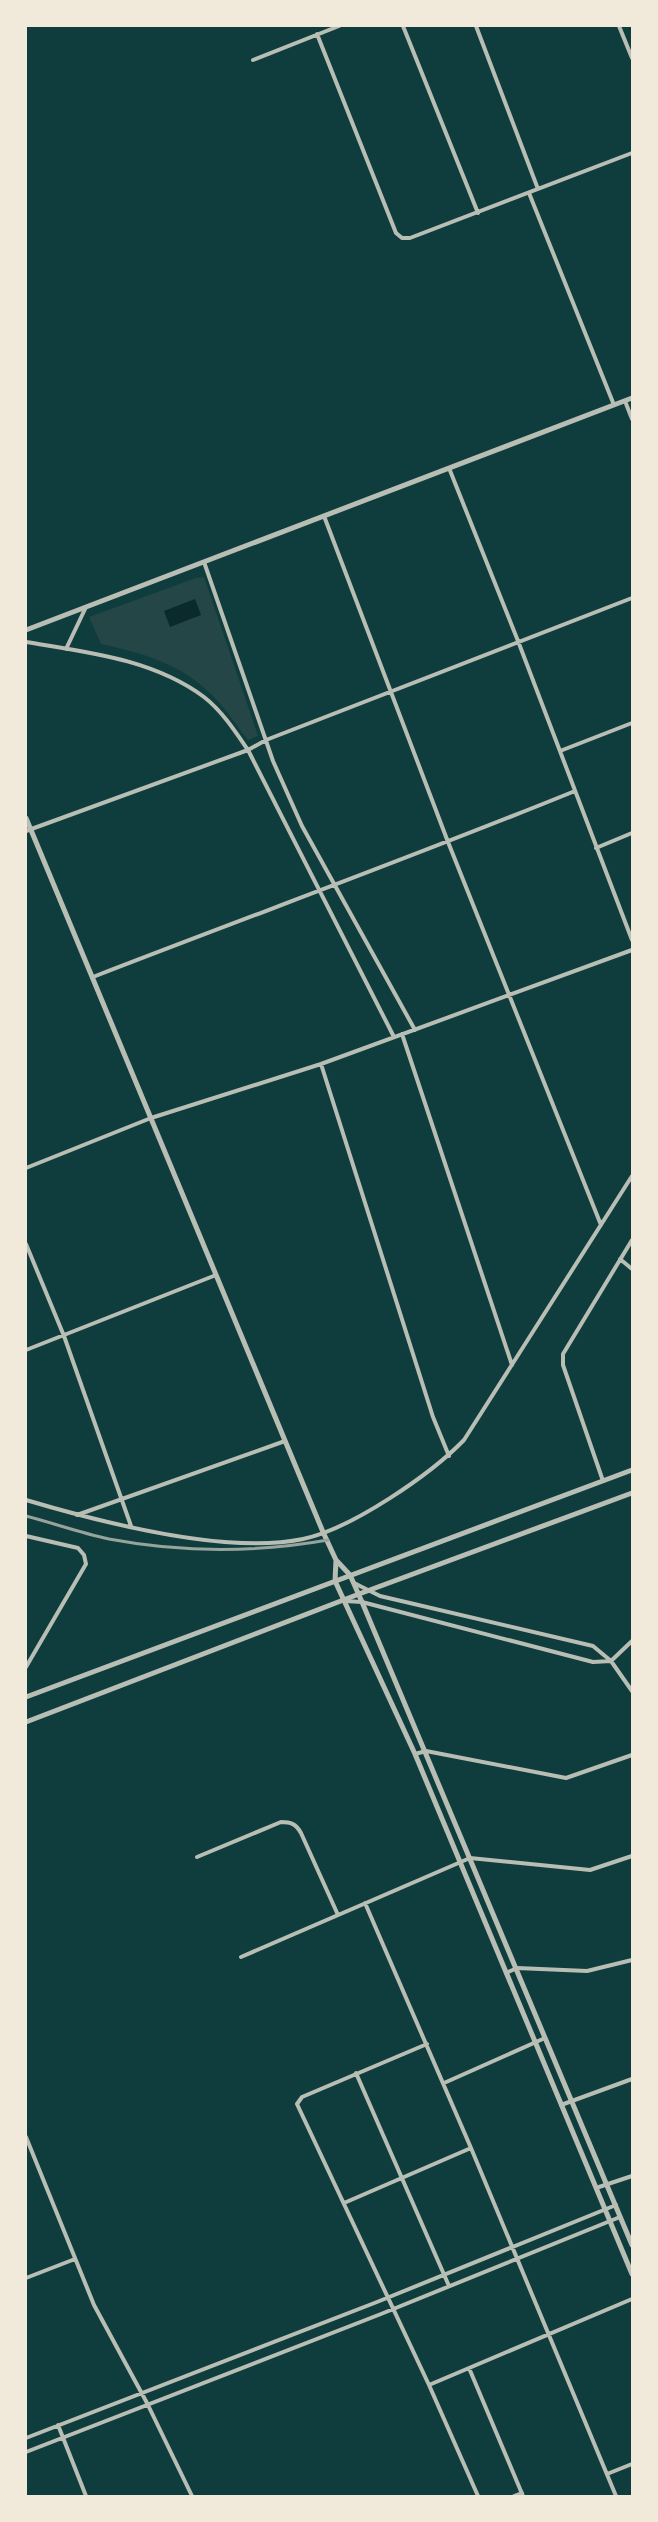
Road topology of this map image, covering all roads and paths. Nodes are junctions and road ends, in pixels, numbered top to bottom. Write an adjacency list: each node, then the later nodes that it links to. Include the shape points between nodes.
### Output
1 (339, 26): 5 (street)
2 (403, 26): 11 (street)
3 (476, 26): 9 (street)
4 (620, 26): 6 (street)
5 (317, 34): 7 (street); 11 (street, via 396,232 402,238 410,238)
6 (633, 58)
7 (253, 60)
8 (633, 153): 9 (street)
9 (538, 189): 10 (street)
10 (529, 193): 11 (street); 14 (street)
11 (478, 213)
12 (633, 398): 13 (street)
13 (625, 401): 14 (street); 15 (street)
14 (614, 405): 16 (street)
15 (633, 419)
16 (449, 468): 17 (street); 22 (street)
17 (324, 516): 18 (street); 25 (street)
18 (204, 562): 20 (street); 27 (street)
19 (633, 598): 22 (street)
20 (86, 606): 21 (street); 24 (street)
21 (26, 630)
22 (518, 641): 25 (street); 29 (street)
23 (26, 642): 24 (street)
24 (66, 649): 28 (street, via 138,664 178,681 205,698 227,719)
25 (392, 692): 27 (street); 34 (street)
26 (633, 723): 29 (street)
27 (266, 740): 28 (street); 36 (street, via 302,826)
28 (248, 750): 32 (street); 37 (street)
29 (560, 751): 30 (street)
30 (575, 791): 34 (street); 35 (street)
31 (26, 818): 32 (street)
32 (28, 830): 40 (street)
33 (633, 833): 35 (street)
34 (448, 842): 36 (street); 41 (street)
35 (596, 848): 38 (street)
36 (333, 884): 37 (street); 42 (street)
37 (319, 889): 40 (street); 44 (street)
38 (633, 940)
39 (633, 950): 41 (street)
40 (92, 977): 46 (street)
41 (509, 996): 42 (street); 49 (street)
42 (415, 1030): 43 (street)
43 (402, 1034): 44 (street); 57 (street)
44 (394, 1037): 45 (street)
45 (321, 1064): 46 (street); 59 (street)
46 (151, 1118): 47 (street); 54 (street)
47 (26, 1168)
48 (633, 1176): 49 (street)
49 (601, 1225): 57 (street)
50 (633, 1240): 52 (street)
51 (26, 1244): 55 (street)
52 (620, 1259): 53 (street); 61 (street, via 563,1354 563,1365)
53 (633, 1269)
54 (216, 1275): 55 (street); 58 (street)
55 (64, 1336): 56 (street); 63 (street)
56 (26, 1350)
57 (512, 1365): 59 (street, via 464,1440)
58 (286, 1441): 63 (street); 67 (street)
59 (449, 1456): 67 (street, via 349,1521)
60 (633, 1470): 61 (street)
61 (603, 1481): 70 (street)
62 (633, 1493): 73 (street)
63 (121, 1499): 65 (street); 66 (street)
64 (26, 1500): 65 (street)
65 (77, 1515): 66 (street)
66 (131, 1526): 67 (street, via 205,1539 260,1542 294,1540)
67 (323, 1532): 69 (street)
68 (26, 1536): 79 (street, via 78,1548 86,1564)
69 (336, 1560): 70 (street); 71 (street)
70 (350, 1575): 71 (street); 72 (street)
71 (335, 1581): 75 (street); 81 (street)
72 (354, 1583): 73 (street); 74 (street)
73 (369, 1592): 74 (street); 78 (street, via 593,1647)
74 (359, 1594): 75 (street); 76 (street)
75 (344, 1601): 76 (street); 82 (street); 84 (street)
76 (362, 1602): 78 (street, via 593,1662); 83 (street)
77 (633, 1641): 78 (street)
78 (611, 1661): 80 (street)
79 (26, 1667)
80 (633, 1691)
81 (26, 1697)
82 (26, 1722)
83 (426, 1751): 84 (street); 85 (street, via 566,1778); 88 (street)
84 (415, 1754): 89 (street)
85 (633, 1755)
86 (633, 1856): 88 (street, via 590,1870)
87 (197, 1857): 91 (street, via 289,1822 302,1833)
88 (470, 1858): 89 (street); 94 (street)
89 (459, 1862): 90 (street); 95 (street)
90 (365, 1903): 91 (street); 98 (street)
91 (338, 1915): 92 (street)
92 (241, 1957)
93 (633, 1960): 94 (street, via 587,1971)
94 (517, 1968): 95 (street); 96 (street)
95 (506, 1972): 97 (street)
96 (545, 2038): 97 (street); 102 (street)
97 (535, 2042): 101 (street); 103 (street)
98 (427, 2044): 99 (street); 101 (street)
99 (356, 2073): 107 (street); 110 (street, via 302,2097 297,2104)
100 (633, 2079): 102 (street)
101 (444, 2083): 105 (street)
102 (572, 2101): 103 (street); 108 (street)
103 (561, 2105): 109 (street)
104 (26, 2137): 118 (street)
105 (471, 2148): 107 (street); 116 (street)
106 (633, 2176): 108 (street)
107 (403, 2177): 110 (street); 120 (street)
108 (607, 2185): 109 (street); 111 (street)
109 (596, 2188): 112 (street)
110 (344, 2203): 123 (street)
111 (615, 2205): 112 (street); 113 (street)
112 (605, 2210): 114 (street); 116 (street)
113 (620, 2217): 114 (street); 115 (street)
114 (610, 2221): 117 (street); 119 (street)
115 (633, 2245)
116 (513, 2247): 117 (street); 120 (street)
117 (517, 2258): 122 (street); 126 (street)
118 (75, 2259): 121 (street); 129 (street, via 94,2305)
119 (633, 2274)
120 (445, 2275): 122 (street); 123 (street)
121 (26, 2278)
122 (450, 2286): 125 (street)
123 (388, 2298): 125 (street); 129 (street)
124 (633, 2299): 126 (street)
125 (393, 2308): 128 (street); 130 (street)
126 (549, 2334): 127 (street); 136 (street)
127 (469, 2368): 128 (street); 137 (street)
128 (429, 2385): 140 (street)
129 (140, 2392): 130 (street); 131 (street)
130 (147, 2403): 132 (street); 139 (street)
131 (58, 2425): 132 (street); 133 (street)
132 (63, 2436): 134 (street); 138 (street)
133 (26, 2438)
134 (26, 2452)
135 (633, 2463): 136 (street)
136 (607, 2474): 142 (street)
137 (523, 2495): 141 (street)
138 (86, 2496)
139 (190, 2496)
140 (478, 2496)
141 (514, 2496)
142 (616, 2496)

